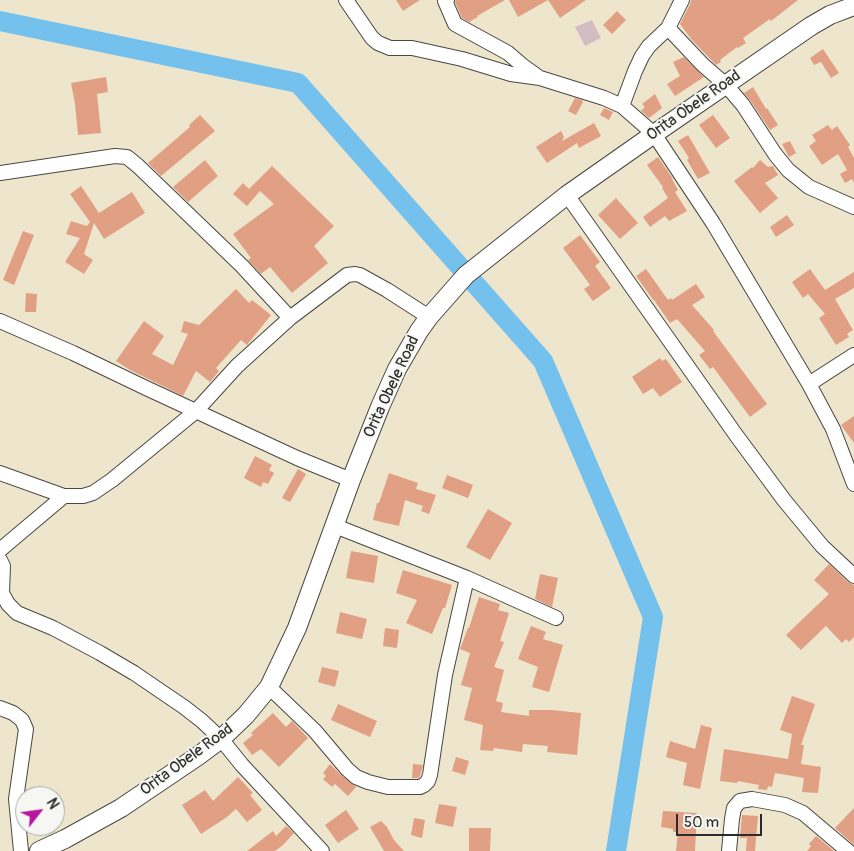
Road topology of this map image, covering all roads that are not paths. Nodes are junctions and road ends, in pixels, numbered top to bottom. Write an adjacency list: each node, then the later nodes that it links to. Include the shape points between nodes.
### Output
1 (346, 0): 6 (street, via 378,44 390,48 412,48 511,74)
2 (447, 0): 6 (street, via 455,24 508,54)
3 (682, 0): 5 (street)
4 (854, 6): 7 (main road, Orita Obele Road, via 811,26)
5 (668, 28): 7 (street); 8 (street, via 642,56)
6 (540, 78): 8 (street)
7 (726, 84): 9 (main road, Orita Obele Road); 12 (street, via 788,170 809,187)
8 (622, 106): 9 (street)
9 (654, 134): 11 (main road, Orita Obele Road); 17 (street, via 713,223)
10 (0, 173): 14 (street, via 127,157 242,266)
11 (567, 194): 13 (main road, Orita Obele Road, via 466,275); 26 (street, via 784,500 822,546)
12 (854, 207)
13 (429, 317): 14 (street, via 387,290 354,274 347,275); 20 (main road, Orita Obele Road, via 397,369)
14 (290, 318): 18 (street, via 237,366)
15 (0, 321): 18 (street)
16 (854, 355): 17 (street)
17 (809, 384): 21 (street, via 833,429)
18 (196, 411): 20 (street); 22 (street, via 93,493)
19 (0, 473): 22 (street)
20 (351, 480): 23 (main road, Orita Obele Road)
21 (854, 484)
22 (64, 496): 24 (street)
23 (335, 526): 27 (street); 29 (main road, Orita Obele Road, via 297,628)
24 (0, 550)
25 (0, 560): 31 (street, via 3,566 2,593 18,613 134,673 184,707)
26 (854, 576)
27 (467, 578): 28 (street); 29 (street, via 445,675 430,775 424,785 388,787 356,777)
28 (556, 618)
29 (269, 687): 31 (main road, Orita Obele Road)
30 (0, 708): 32 (street, via 18,716 26,729 16,799)
31 (221, 739): 33 (main road, Orita Obele Road, via 121,808); 34 (street)
32 (21, 851)
33 (39, 851)
34 (322, 851)
35 (729, 851): 36 (street, via 734,808 740,801 752,799 785,805 802,813)
36 (848, 851)

